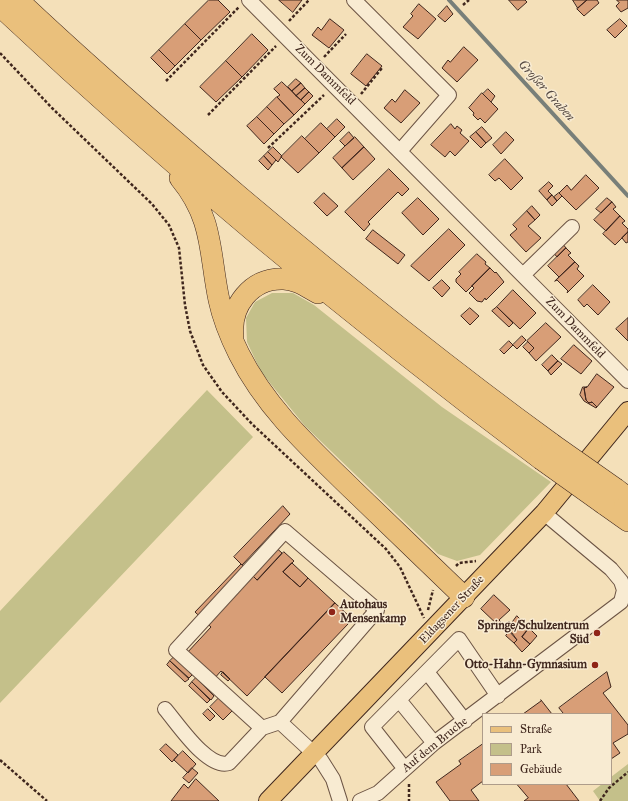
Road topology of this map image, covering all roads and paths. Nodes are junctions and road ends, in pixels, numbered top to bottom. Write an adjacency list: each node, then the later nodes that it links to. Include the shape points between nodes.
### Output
1 (18, 0): 26 (highway, via 165,133 340,282 488,398)
2 (309, 0): 8 (path)
3 (354, 0): 19 (street, via 449,95)
4 (469, 0): 6 (path)
5 (246, 2): 13 (path); 19 (street, Zum Dammfeld)
6 (463, 5)
7 (0, 6): 17 (highway)
8 (285, 25)
9 (346, 34): 11 (path)
10 (280, 41): 16 (path)
11 (320, 61)
12 (382, 68): 15 (path)
13 (166, 81)
14 (329, 90): 18 (path)
15 (358, 98)
16 (208, 115)
17 (153, 146): 22 (highway); 23 (highway, via 186,185 205,221 225,325)
18 (268, 148)
19 (400, 151): 21 (street, Zum Dammfeld)
20 (572, 227): 21 (street)
21 (523, 275): 24 (street, Zum Dammfeld)
22 (352, 312): 23 (highway, via 299,282 284,279 268,280 243,296 235,309 233,339); 26 (highway, via 477,411)
23 (239, 353): 30 (highway, via 253,380 301,439)
24 (628, 381)
25 (628, 411): 28 (main road, Eldagsener Straße)
26 (547, 451): 27 (highway, bridge)
27 (616, 497): 29 (highway)
28 (544, 513): 30 (main road, Eldagsener Straße); 32 (street, Auf dem Bruche, via 611,569 621,581 623,595 613,610)
29 (628, 521)
30 (464, 597): 39 (main road, Eldagsener Straße)
31 (427, 672): 32 (street, via 459,639); 33 (street); 35 (street)
32 (498, 696): 35 (street, Auf dem Bruche)
33 (399, 700): 38 (street); 41 (street, via 372,727)
34 (165, 709): 37 (street, via 206,757 223,765 229,763)
35 (464, 721): 38 (street, Auf dem Bruche)
36 (280, 722): 37 (street); 37 (street, via 377,610 285,531 176,650); 39 (street)
37 (262, 728)
38 (434, 743): 41 (street, Auf dem Bruche)
39 (314, 753): 44 (main road, Eldagsener Straße); 45 (street, via 333,779)
40 (0, 760): 43 (path)
41 (405, 769): 46 (street, Auf dem Bruche, via 378,793)
42 (628, 772): 47 (path, via 609,788)
43 (47, 801)
44 (268, 801)
45 (340, 801)
46 (360, 801)
47 (600, 801)

